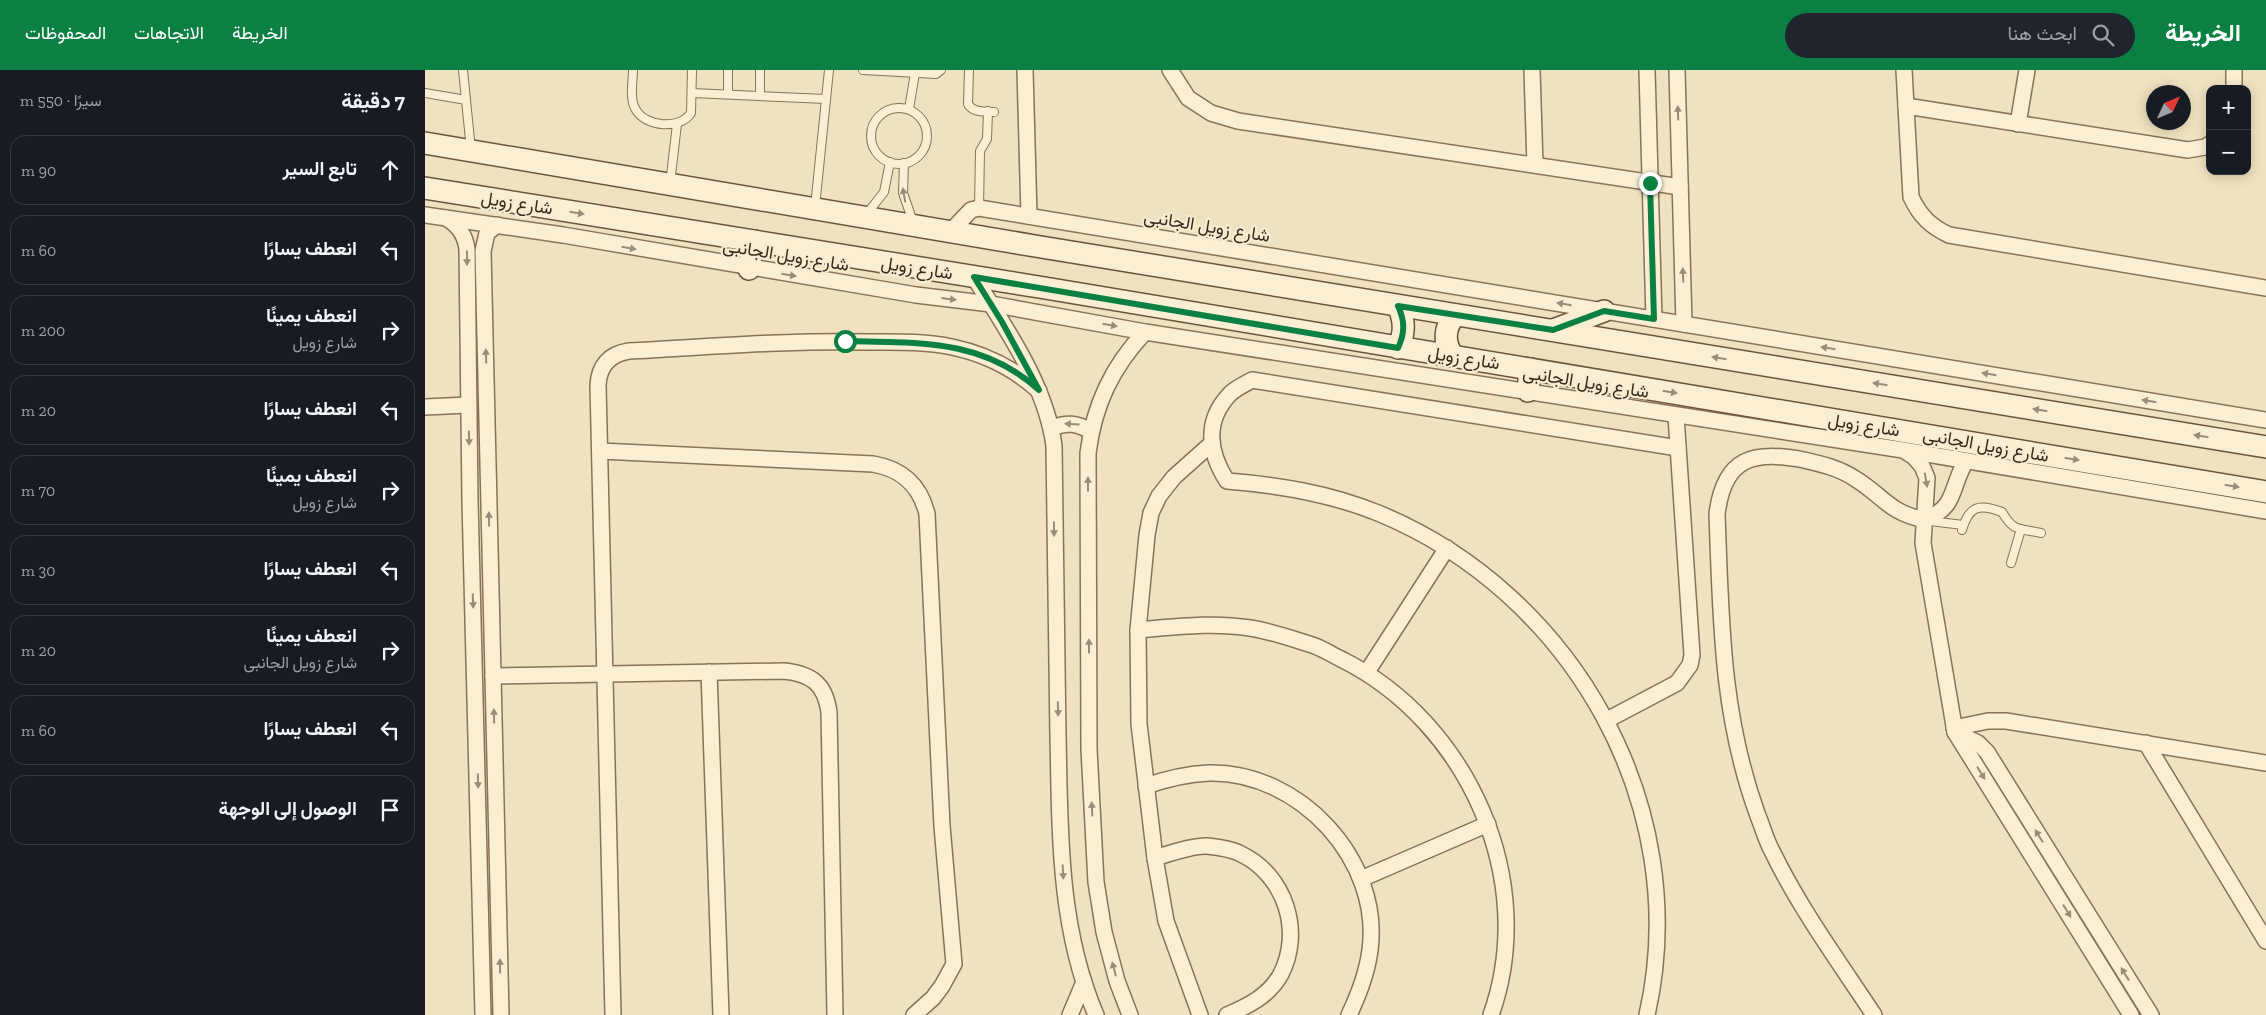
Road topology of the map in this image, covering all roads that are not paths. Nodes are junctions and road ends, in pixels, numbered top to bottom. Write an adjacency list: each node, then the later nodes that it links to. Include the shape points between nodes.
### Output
1 (463, 70): 25 (lane)
2 (633, 70): 28 (lane, via 633,103 640,115 653,122)
3 (692, 70): 20 (lane)
4 (728, 70): 22 (lane)
5 (760, 70): 23 (lane)
6 (829, 70): 24 (lane)
7 (863, 70): 18 (lane)
8 (941, 70): 18 (lane, via 936,74)
9 (969, 70): 40 (lane, via 968,104 975,110 991,111 987,139 980,151)
10 (1025, 70): 43 (street)
11 (1170, 70): 35 (street, via 1188,98 1211,113 1238,121)
12 (1532, 70): 35 (street)
13 (1647, 70): 36 (street)
14 (1677, 70): 38 (street, one-way to 14)
15 (1904, 70): 26 (street)
16 (2027, 70): 29 (street)
17 (2234, 70): 19 (street)
18 (915, 73): 27 (lane)
19 (2234, 85)
20 (692, 92): 22 (lane); 28 (lane, via 691,113)
21 (425, 93): 25 (lane)
22 (728, 94): 23 (lane)
23 (760, 96): 24 (lane)
24 (826, 99): 41 (lane)
25 (466, 100): 32 (lane)
26 (1906, 106): 29 (street); 52 (street, via 1911,197 1919,214 1932,227 1949,235)
27 (909, 110): 33 (lane, via 888,110 873,126 874,147); 34 (lane, via 925,124 927,138 922,152)
28 (677, 124): 37 (lane)
29 (2018, 124): 31 (street, via 2188,150)
30 (425, 143): 32 (main road)
31 (2206, 145)
32 (471, 152): 37 (main road)
33 (890, 162): 34 (lane); 45 (lane, via 884,192)
34 (904, 163): 47 (lane, one-way to 34, via 903,194)
35 (1535, 165): 36 (street)
36 (1650, 183): 38 (street); 57 (street)
37 (670, 185): 41 (main road)
38 (1681, 187): 58 (street, one-way to 38)
39 (425, 188): 49 (main road, شارع زويل, one-way to 49)
40 (979, 208): 43 (street, شارع زويل الجانبى); 48 (street, via 971,210)
41 (815, 210): 45 (main road)
42 (425, 215): 44 (street, شارع زويل الجانبى)
43 (1029, 216): 55 (street, شارع زويل الجانبى, one-way to 43)
44 (446, 218): 46 (street, شارع زويل الجانبى); 66 (street, one-way to 66, via 463,234 467,249)
45 (864, 218): 47 (main road)
46 (497, 225): 50 (street, شارع زويل الجانبى, one-way to 50); 84 (street, one-way to 46, via 483,251 487,233)
47 (915, 226): 48 (main road)
48 (950, 232): 54 (main road)
49 (753, 241): 50 (main road); 51 (main road, شارع زويل)
50 (749, 268): 53 (street, شارع زويل الجانبى, one-way to 53)
51 (974, 277): 53 (street); 61 (main road, شارع زويل)
52 (2266, 288)
53 (991, 304): 60 (street, شارع زويل الجانبى, one-way to 60); 64 (street)
54 (1398, 306): 56 (main road); 61 (main road, via 1404,331)
55 (1604, 311): 57 (street, شارع زويل الجانبى); 59 (main road)
56 (1455, 315): 59 (main road); 62 (main road, via 1446,335)
57 (1654, 319): 58 (street, شارع زويل الجانبى)
58 (1684, 324): 69 (street, شارع زويل الجانبى, one-way to 58)
59 (1553, 330): 73 (main road, one-way to 59)
60 (1145, 332): 65 (street, شارع زويل الجانبى); 71 (street, via 1129,348 1112,374 1096,409)
61 (1398, 348): 62 (main road, شارع زويل)
62 (1453, 356): 63 (main road, شارع زويل)
63 (1530, 369): 65 (main road); 78 (main road, شارع زويل, one-way to 78)
64 (1039, 390): 70 (street); 76 (street, via 1023,375 995,361 967,350 929,343 845,341 620,352 606,362 599,377)
65 (1528, 391): 68 (street, شارع زويل الجانبى)
66 (468, 405): 67 (street); 83 (street, one-way to 83)
67 (425, 407)
68 (1676, 416): 74 (street); 75 (street, شارع زويل الجانبى)
69 (2266, 420)
70 (1052, 428): 71 (street, one-way to 70, via 1079,424 1065,423); 103 (street, one-way to 103, via 1063,882)
71 (1091, 431): 112 (street, one-way to 71, via 1104,932 1096,882 1089,749 1088,453)
72 (1211, 444): 74 (street, via 1215,417 1229,394 1252,380); 85 (street, via 1215,464 1227,481 1294,489 1341,500 1386,517); 87 (street, via 1174,477 1151,513)
73 (2266, 447)
74 (1679, 448): 92 (street, via 1692,655 1690,666 1677,683)
75 (1903, 450): 77 (street, شارع زويل الجانبى); 80 (street, one-way to 80, via 1922,466 1927,478)
76 (600, 451): 90 (street); 109 (street, via 873,464 895,470 921,494 927,514 942,826 954,964 937,992)
77 (1966, 461): 79 (street, شارع زويل الجانبى); 80 (street, via 1948,504 1943,511)
78 (2266, 492)
79 (2266, 511)
80 (1925, 520): 81 (lane, via 1962,527 1970,511 1984,507 2002,512 2009,525); 93 (street, via 1923,543 1926,565); 118 (street, via 1898,512 1854,478 1835,469 1772,455 1747,460 1737,467 1723,489 1717,514 1722,649 1731,718 1747,786 1771,851 1806,912)
81 (2021, 529): 82 (lane); 86 (lane)
82 (2041, 533)
83 (471, 543): 84 (street); 96 (street, one-way to 96)
84 (490, 544): 91 (street)
85 (1447, 548): 89 (street); 92 (street, via 1495,583 1538,623 1576,670)
86 (2011, 563)
87 (1137, 630): 89 (street, via 1188,626 1250,628 1311,644); 98 (street, via 1139,724)
88 (709, 672): 90 (street); 107 (street); 108 (street, via 798,672 816,682 827,699)
89 (1367, 672): 99 (street, via 1399,696 1446,746 1472,788)
90 (605, 674): 91 (street); 106 (street)
91 (493, 676): 95 (street, one-way to 91)
92 (1607, 720): 117 (street, via 1634,784 1651,851 1657,919 1653,988)
93 (1955, 730): 94 (street, via 1988,721 2006,721); 119 (street, one-way to 119); 120 (street, one-way to 93, via 1987,752)
94 (2147, 743): 97 (street); 102 (street)
95 (495, 755): 96 (street); 105 (street, one-way to 95)
96 (477, 756): 104 (street, one-way to 104)
97 (2266, 763)
98 (1146, 786): 100 (street); 101 (street, via 1171,777 1210,773 1249,778 1285,792 1317,814 1343,844)
99 (1488, 824): 101 (street); 116 (street, via 1500,868 1505,913 1504,958)
100 (1155, 858): 113 (street, via 1166,921); 114 (street, via 1205,846 1240,853 1269,874 1287,905 1291,941 1281,975 1257,1001)
101 (1361, 879): 115 (street, via 1369,913 1370,949 1363,984)
102 (2266, 941)
103 (1084, 982): 110 (street); 111 (street)
104 (483, 1015)
105 (501, 1015)
106 (613, 1015)
107 (721, 1015)
108 (835, 1015)
109 (914, 1015)
110 (1070, 1015)
111 (1097, 1015)
112 (1130, 1015)
113 (1200, 1015)
114 (1227, 1015)
115 (1349, 1015)
116 (1491, 1015)
117 (1647, 1015)
118 (1874, 1015)
119 (2131, 1015)
120 (2151, 1015)

